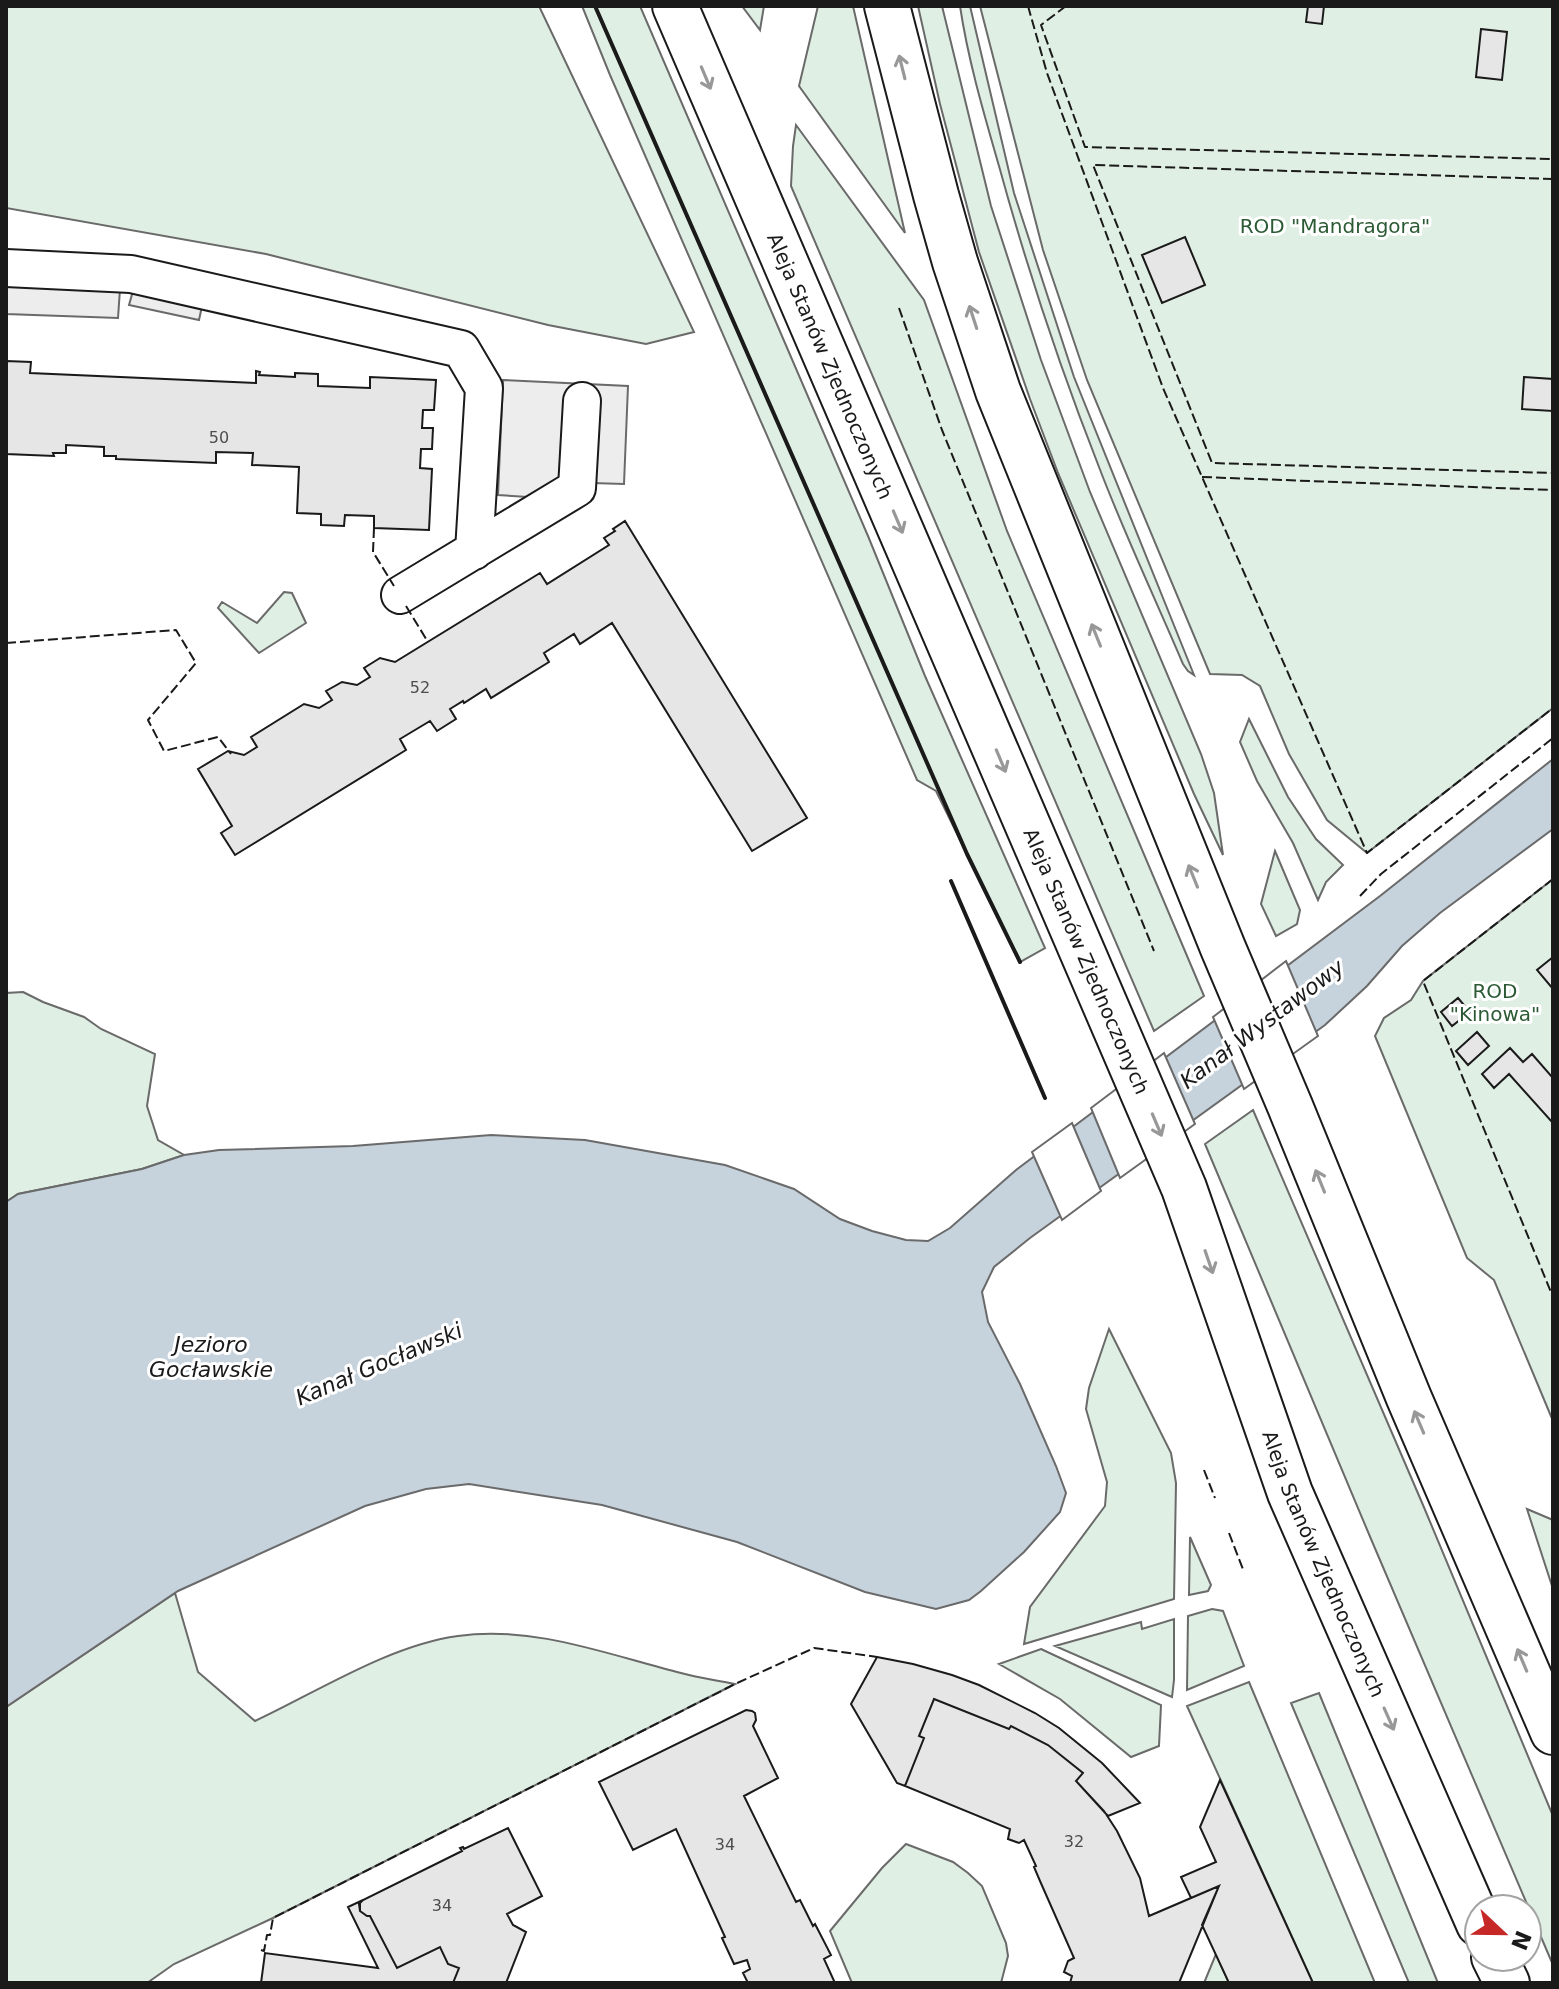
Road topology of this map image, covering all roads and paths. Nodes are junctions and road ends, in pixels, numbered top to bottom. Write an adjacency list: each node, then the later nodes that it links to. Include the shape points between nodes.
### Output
1 (675, 6): 8 (main road, Aleja Stanów Zjednoczonych, one-way to 8, via 1184,1188 1290,1493)
2 (887, 6): 7 (main road, one-way to 2, via 1409,1398 998,391 940,209)
3 (6, 268): 5 (street, via 131,274 461,349 484,388)
4 (582, 401): 5 (street, via 577,488)
5 (474, 551): 6 (street)
6 (400, 595)
7 (1553, 1732)
8 (1465, 1893)

